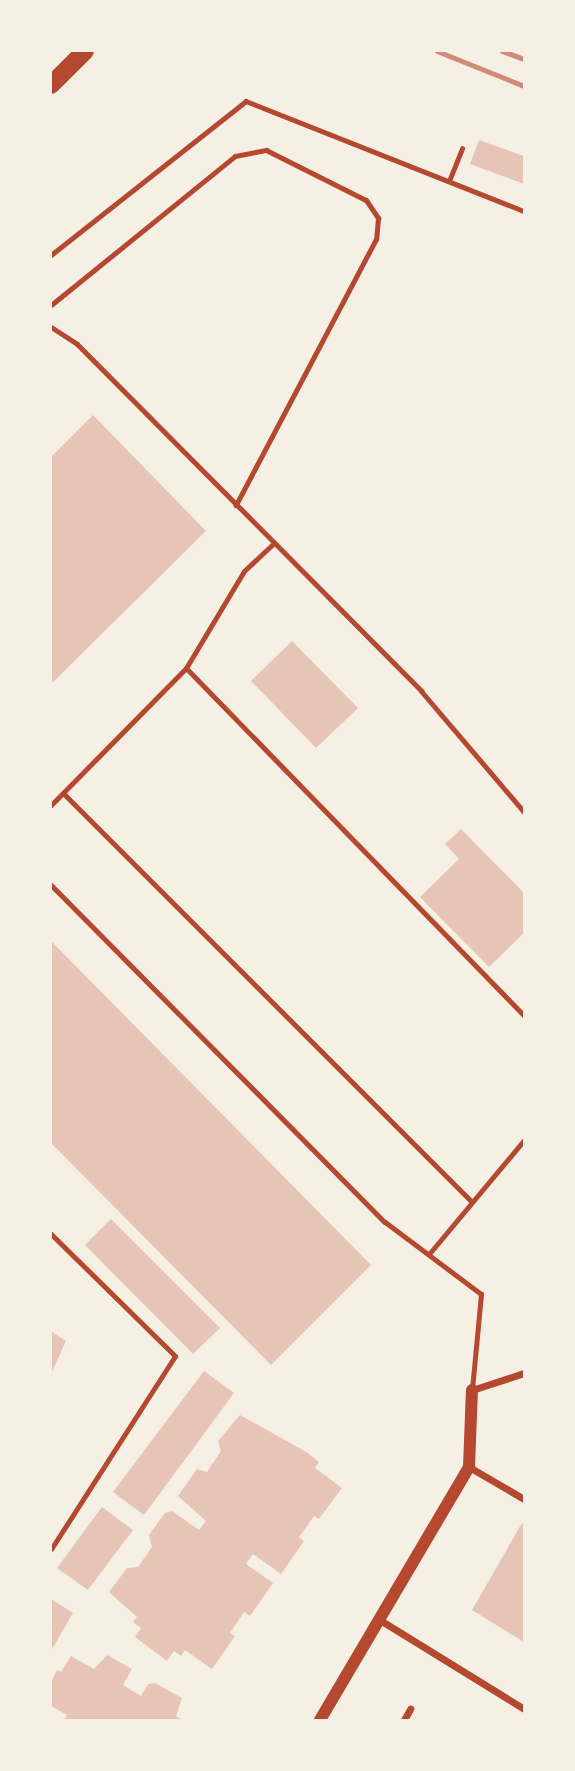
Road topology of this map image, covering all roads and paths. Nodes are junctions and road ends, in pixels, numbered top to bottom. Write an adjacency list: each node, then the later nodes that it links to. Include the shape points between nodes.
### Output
1 (85, 51): 2 (main road)
2 (51, 85)
3 (462, 149): 4 (path)
4 (449, 181)
5 (51, 304): 7 (lane, via 235,156 266,150 366,200 378,218 376,239)
6 (51, 327): 7 (lane, via 77,344)
7 (236, 505): 8 (lane)
8 (274, 542): 9 (lane, via 244,570); 12 (lane, via 421,691)
9 (186, 668): 10 (lane); 14 (lane)
10 (63, 793): 11 (lane); 16 (lane)
11 (51, 805)
12 (524, 813)
13 (51, 885): 18 (lane, via 385,1222)
14 (524, 1016)
15 (524, 1140): 16 (lane)
16 (472, 1202): 18 (lane)
17 (51, 1234): 23 (lane, via 175,1356)
18 (429, 1254): 20 (lane, via 481,1294)
19 (524, 1373): 20 (street)
20 (472, 1390): 21 (street)
21 (469, 1467): 22 (street); 24 (street)
22 (524, 1499)
23 (51, 1549)
24 (380, 1620): 26 (street); 27 (street)
25 (410, 1709): 28 (street)
26 (524, 1709)
27 (320, 1720)
28 (404, 1720)

